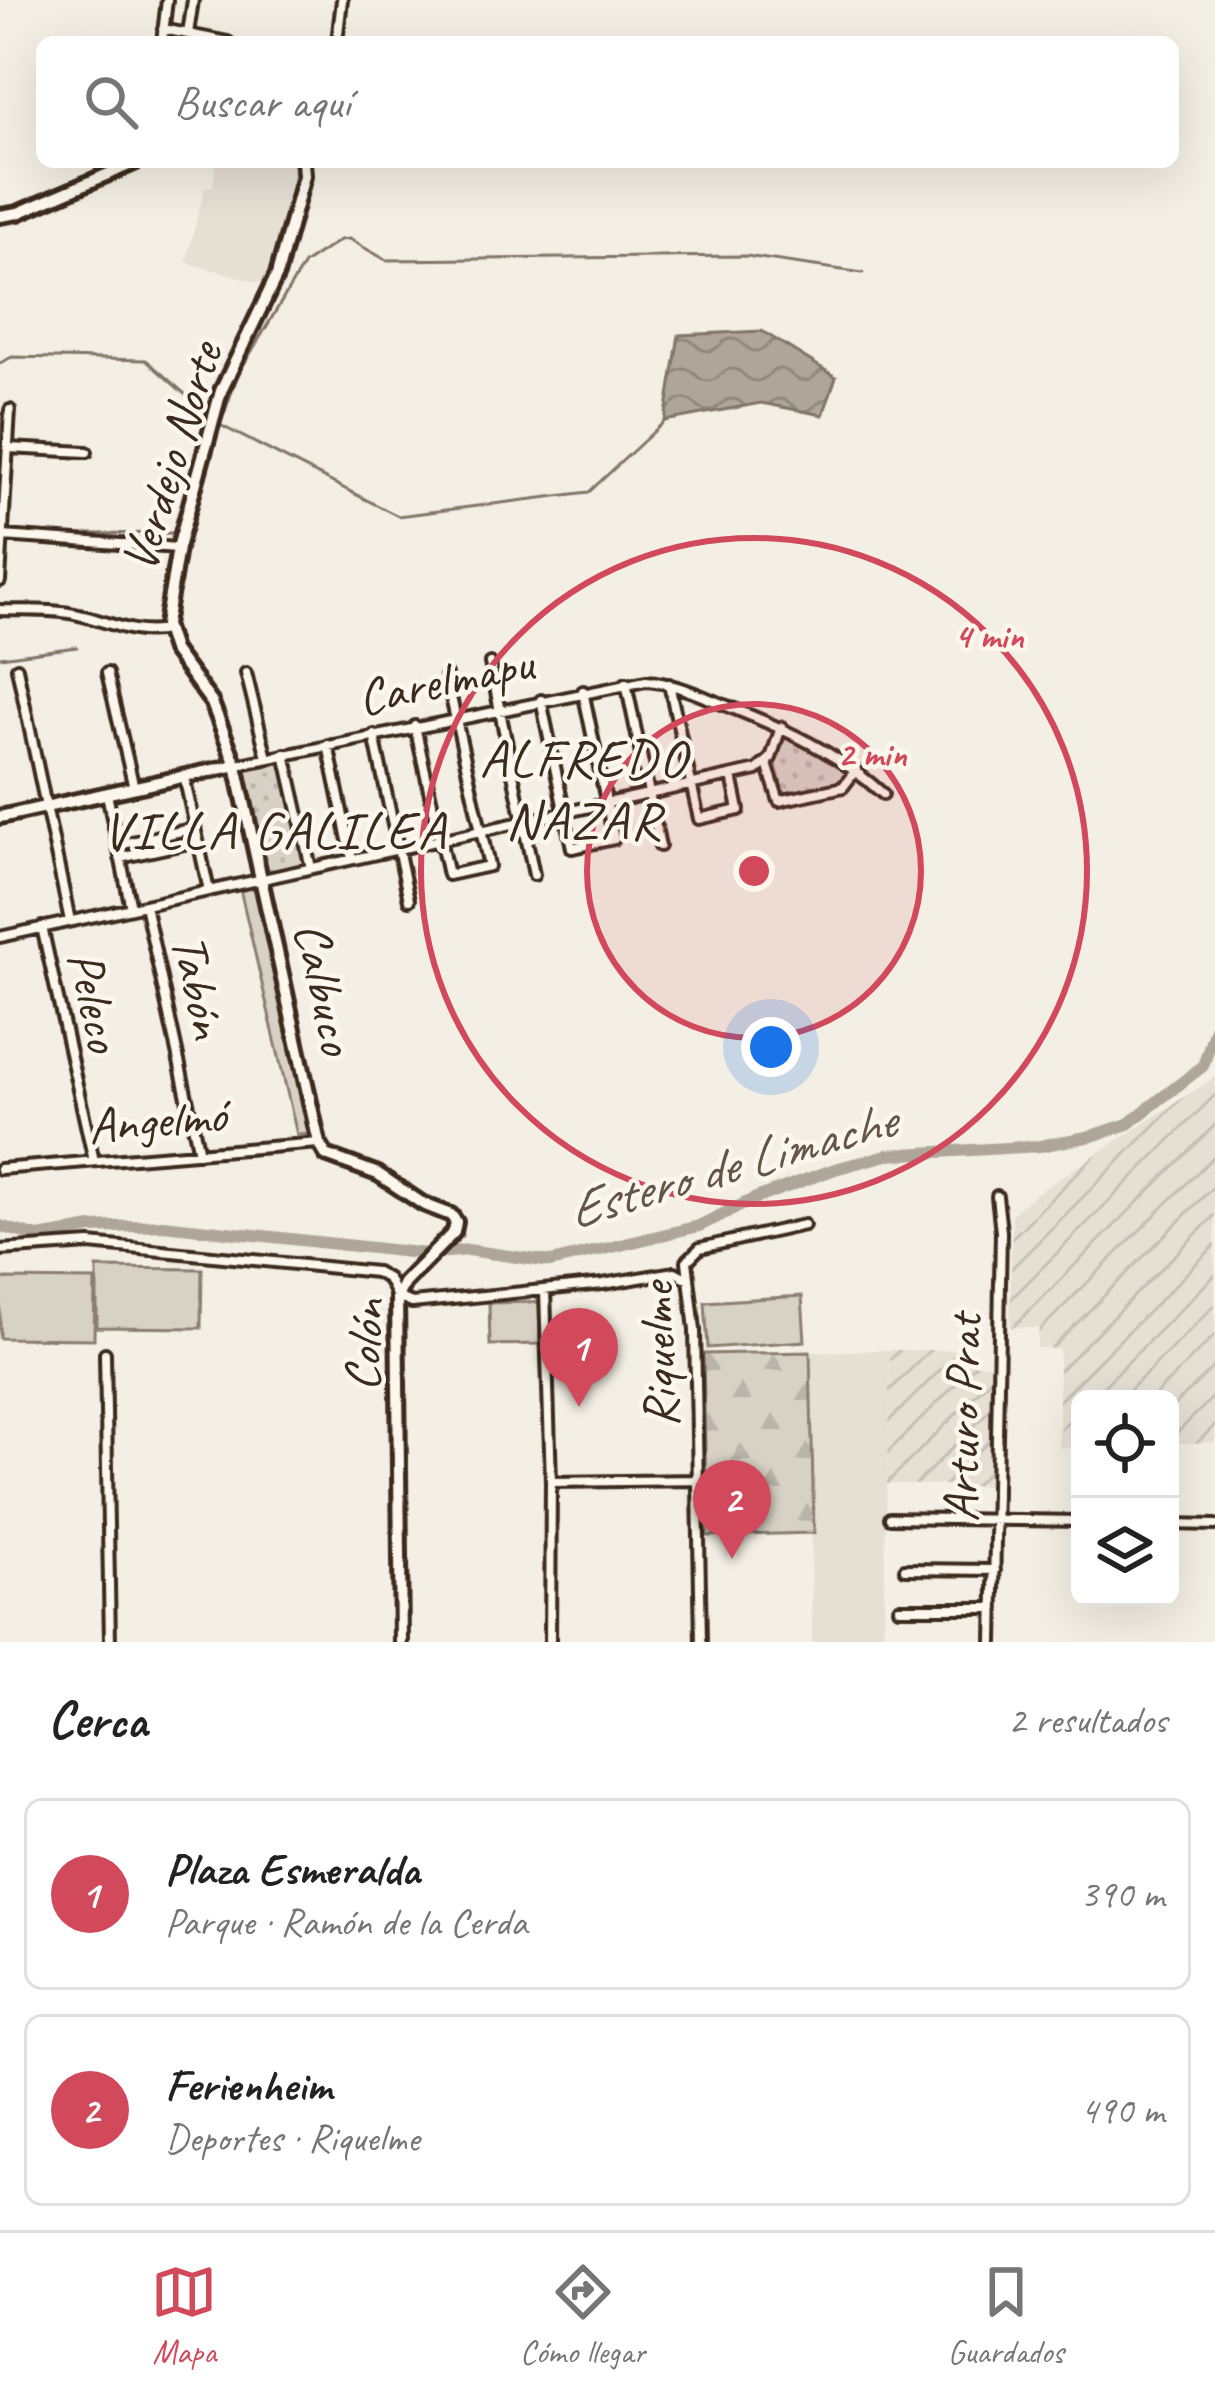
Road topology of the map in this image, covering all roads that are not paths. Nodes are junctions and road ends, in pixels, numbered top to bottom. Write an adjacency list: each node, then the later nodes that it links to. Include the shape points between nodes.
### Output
1 (166, 0): 4 (street)
2 (193, 0): 5 (street)
3 (342, 0): 8 (street)
4 (163, 29): 5 (street); 6 (street)
5 (188, 34): 7 (street)
6 (162, 36)
7 (198, 36)
8 (338, 36)
9 (122, 168): 11 (street)
10 (303, 168): 18 (street, Verdejo Norte, via 277,275 221,391)
11 (0, 216)
12 (10, 410): 13 (street)
13 (5, 424): 14 (street)
14 (8, 448): 15 (street); 16 (street)
15 (87, 452)
16 (2, 511): 17 (street)
17 (3, 536): 18 (street); 19 (street)
18 (178, 548): 21 (street, Verdejo Norte)
19 (0, 581)
20 (0, 610): 21 (street)
21 (166, 630): 40 (street, Verdejo Norte, via 212,703)
22 (490, 663): 31 (street)
23 (16, 668): 50 (street)
24 (107, 673): 45 (street)
25 (246, 673): 38 (street)
26 (446, 675): 32 (street)
27 (626, 683): 28 (street, Carelmapu); 29 (street, Carelmapu); 47 (street)
28 (669, 684): 34 (street, Carelmapu); 44 (street)
29 (583, 691): 30 (street, Carelmapu); 49 (street)
30 (541, 700): 31 (street, Carelmapu); 51 (street)
31 (499, 709): 32 (street, Carelmapu); 53 (street)
32 (456, 718): 33 (street, Carelmapu); 55 (street)
33 (415, 726): 35 (street, Carelmapu); 56 (street)
34 (782, 727): 39 (street); 41 (street, Carelmapu)
35 (374, 735): 36 (street, Carelmapu); 60 (street)
36 (328, 745): 37 (street, Carelmapu); 62 (street)
37 (285, 754): 38 (street, Carelmapu); 63 (street)
38 (267, 758): 40 (street, Carelmapu)
39 (767, 764): 41 (street, via 779,801 843,787); 43 (street)
40 (236, 765): 42 (street, Carelmapu); 65 (street, Calbuco)
41 (856, 770): 48 (street, Carelmapu)
42 (184, 776): 45 (street, Carelmapu); 54 (street)
43 (732, 776): 44 (street); 44 (street, via 740,810 719,815 698,819)
44 (691, 784): 47 (street)
45 (134, 788): 46 (street, Carelmapu)
46 (107, 794): 50 (street, Carelmapu); 58 (street)
47 (649, 794): 49 (street); 59 (street)
48 (883, 794)
49 (606, 803): 51 (street); 51 (street, via 614,839 572,848)
50 (46, 807): 52 (street, Carelmapu); 70 (street)
51 (565, 812): 53 (street)
52 (0, 817)
53 (522, 821): 55 (street); 64 (street)
54 (195, 827): 57 (street); 58 (street)
55 (481, 831): 56 (street); 56 (street, via 489,866 448,875)
56 (440, 839): 60 (street)
57 (198, 841): 61 (street); 66 (street)
58 (118, 845): 61 (street)
59 (660, 846)
60 (398, 849): 62 (street); 67 (street)
61 (120, 858): 69 (street)
62 (352, 859): 63 (street)
63 (311, 868): 65 (street)
64 (534, 875)
65 (262, 879): 66 (street); 73 (street, Calbuco)
66 (209, 891): 68 (street)
67 (409, 900)
68 (145, 905): 69 (street); 74 (street, Tabón)
69 (131, 908): 70 (street)
70 (70, 921): 71 (street)
71 (42, 927): 72 (street); 75 (street, Peleco)
72 (0, 937)
73 (323, 1149): 74 (street, Angelmó); 82 (street, Colón, via 455,1220 454,1232)
74 (199, 1153): 75 (street, Angelmó)
75 (94, 1161): 76 (street, Angelmó)
76 (0, 1169)
77 (997, 1196): 87 (street, Arturo Prat)
78 (804, 1225): 80 (street, Riquelme, via 696,1250)
79 (0, 1250): 82 (street, via 107,1245 376,1272)
80 (688, 1279): 81 (street, via 675,1272); 84 (street, Riquelme)
81 (545, 1290): 82 (street, via 412,1303); 85 (street)
82 (397, 1297): 96 (street, Colón)
83 (105, 1353): 95 (street)
84 (699, 1480): 85 (street); 98 (street, Riquelme)
85 (551, 1482): 97 (street)
86 (890, 1519): 87 (street)
87 (996, 1520): 88 (street); 92 (street, Arturo Prat)
88 (1071, 1521)
89 (1179, 1523): 90 (street)
90 (1215, 1525)
91 (904, 1569): 92 (street)
92 (995, 1570): 94 (street, Arturo Prat)
93 (898, 1607): 94 (street)
94 (994, 1608): 99 (street, Arturo Prat)
95 (110, 1642)
96 (401, 1642)
97 (550, 1642)
98 (701, 1642)
99 (994, 1642)

